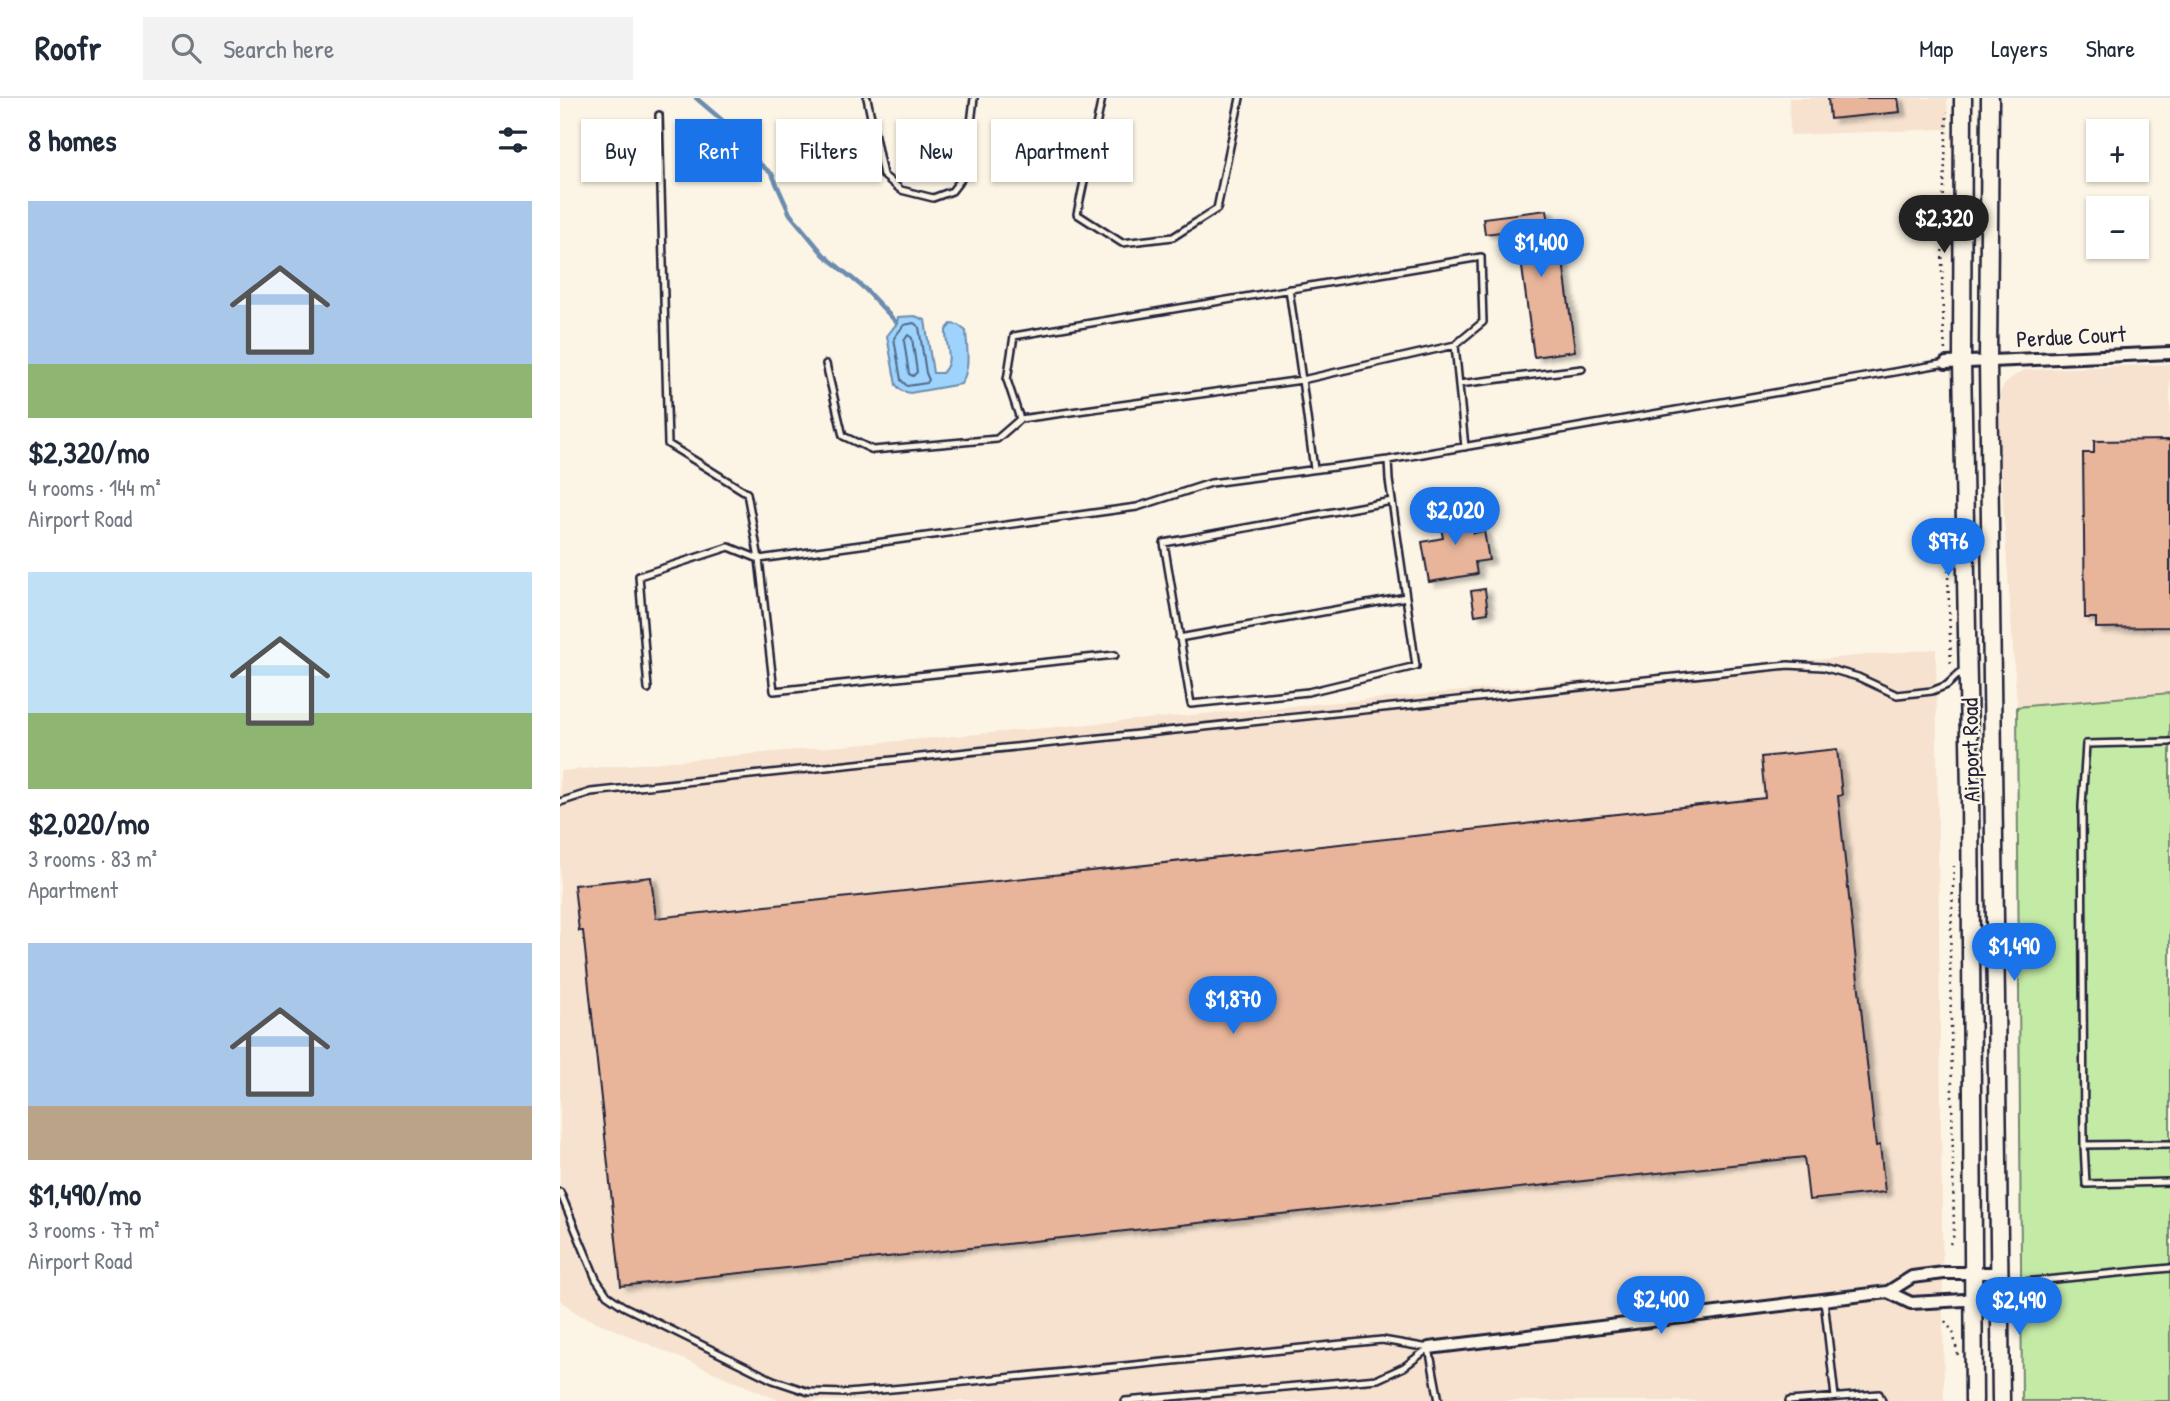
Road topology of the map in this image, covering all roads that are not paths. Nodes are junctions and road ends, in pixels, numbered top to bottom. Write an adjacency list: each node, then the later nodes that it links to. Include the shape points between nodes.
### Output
1 (867, 98): 2 (lane, via 883,175 901,190 933,198 952,191 965,174)
2 (974, 98)
3 (1102, 98): 4 (lane, via 1077,214 1122,243 1173,237 1217,208)
4 (1240, 98)
5 (1963, 98): 11 (main road, Airport Road)
6 (1990, 98): 11 (main road, Airport Road)
7 (659, 115): 21 (lane, via 668,444 747,493)
8 (1289, 289): 9 (lane, via 1481,257 1483,322); 14 (lane); 16 (lane, via 1014,336 1007,380)
9 (1455, 345): 14 (lane); 15 (lane)
10 (2170, 353): 11 (street, Perdue Court)
11 (1968, 362): 17 (lane); 25 (main road, Airport Road); 35 (main road, Airport Road)
12 (826, 364): 16 (lane, via 843,436 873,450 997,439)
13 (1582, 369): 15 (lane)
14 (1302, 380): 16 (lane); 19 (lane)
15 (1459, 384): 17 (lane)
16 (1020, 419)
17 (1465, 447): 18 (lane)
18 (1388, 460): 19 (lane); 20 (lane)
19 (1314, 469): 21 (lane, via 1211,483 1137,507)
20 (1392, 500): 22 (lane); 23 (lane, via 1164,543)
21 (759, 559): 24 (lane, via 774,691); 26 (lane, via 729,547 639,576)
22 (1406, 597): 23 (lane); 23 (lane, via 1416,666 1308,692 1191,704)
23 (1179, 638)
24 (1115, 655)
25 (1968, 666): 28 (lane, via 1933,691 1897,695 1823,667 1788,665 592,792); 34 (main road, Airport Road)
26 (648, 689)
27 (2170, 742): 30 (lane, via 2086,744 2082,806)
28 (560, 802)
29 (2170, 1144): 30 (lane)
30 (2084, 1145): 31 (lane, via 2086,1184)
31 (2170, 1182)
32 (560, 1192): 39 (lane, via 596,1279 607,1294 773,1380 809,1392 847,1393 1382,1340)
33 (2170, 1268): 35 (lane)
34 (1973, 1273): 35 (street); 36 (street, via 1912,1277); 37 (main road, Airport Road)
35 (2000, 1285): 37 (street); 46 (main road, Airport Road)
36 (1888, 1292): 37 (street, via 1911,1303); 38 (street)
37 (1973, 1298): 45 (main road, Airport Road)
38 (1824, 1300): 39 (street); 40 (lane)
39 (1429, 1348): 41 (lane, via 1378,1379); 42 (lane)
40 (1835, 1397): 43 (lane); 44 (lane, via 1879,1394)
41 (1125, 1401)
42 (1439, 1401)
43 (1788, 1401)
44 (1882, 1401)
45 (1974, 1401)
46 (2001, 1401)

